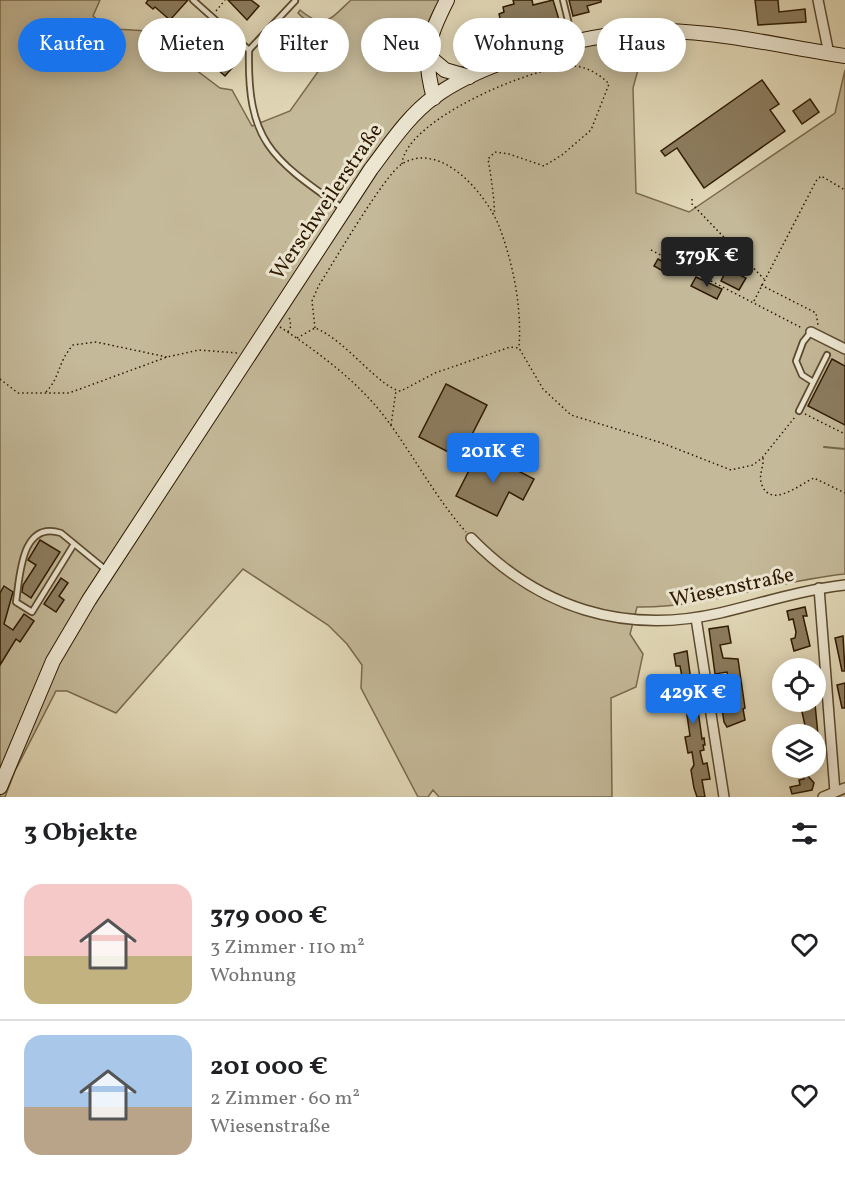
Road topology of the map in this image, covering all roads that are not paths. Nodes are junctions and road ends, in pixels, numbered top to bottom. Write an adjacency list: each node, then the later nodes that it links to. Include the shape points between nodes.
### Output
1 (193, 0): 9 (lane)
2 (447, 0): 6 (main road)
3 (563, 0): 7 (lane)
4 (818, 0): 10 (street)
5 (295, 1): 9 (lane)
6 (438, 18)
7 (568, 18)
8 (585, 41): 10 (main road, Werschweilerstraße, via 665,31)
9 (249, 50): 17 (lane, via 251,106 264,139 298,177)
10 (829, 54): 11 (main road, Werschweilerstraße)
11 (845, 56)
12 (441, 64): 15 (main road)
13 (428, 72): 16 (main road)
14 (481, 72): 15 (main road, Werschweilerstraße)
15 (469, 77): 16 (main road, Werschweilerstraße)
16 (440, 94): 17 (main road, Werschweilerstraße, via 398,133)
17 (344, 210): 25 (main road, Werschweilerstraße)
18 (811, 332): 19 (street); 21 (lane, via 796,361 802,375)
19 (845, 349)
20 (827, 355): 21 (lane)
21 (813, 382): 22 (lane)
22 (800, 411)
23 (471, 538): 28 (street, Wiesenstraße, via 521,581 568,605 620,620)
24 (74, 544): 24 (lane, via 61,532 52,530 36,535 22,561 16,602 32,612); 25 (lane)
25 (108, 571): 29 (main road, Werschweilerstraße, via 53,661)
26 (845, 585): 27 (street, Wiesenstraße)
27 (819, 588): 28 (street, Wiesenstraße); 31 (street)
28 (696, 618): 32 (street)
29 (0, 787)
30 (845, 788): 31 (street)
31 (835, 792): 33 (street)
32 (724, 797)
33 (823, 797)

